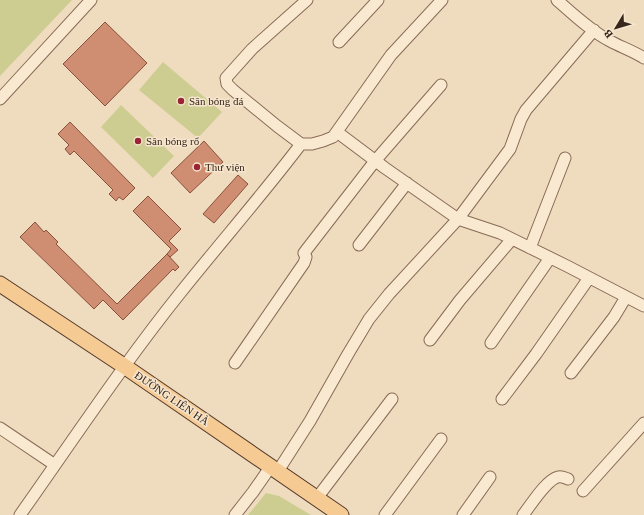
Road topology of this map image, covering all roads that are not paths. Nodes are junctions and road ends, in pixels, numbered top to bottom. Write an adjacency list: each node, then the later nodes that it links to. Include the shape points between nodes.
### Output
1 (91, 0): 10 (street)
2 (307, 0): 12 (street, via 252,50 226,78 227,84 233,90)
3 (378, 0): 7 (street)
4 (442, 0): 11 (street, via 392,55)
5 (557, 0): 6 (street)
6 (594, 30): 8 (street, via 609,41); 16 (street, via 526,110 510,149)
7 (339, 42)
8 (644, 58)
9 (441, 85): 14 (street)
10 (0, 99)
11 (337, 132): 12 (street, via 333,137 323,141); 14 (street)
12 (301, 144): 28 (street)
13 (565, 158): 19 (street)
14 (375, 161): 15 (street); 27 (street, via 304,253 306,260)
15 (407, 183): 16 (street); 18 (street)
16 (458, 219): 17 (street, via 500,233); 36 (street, via 369,319 310,421)
17 (512, 240): 19 (street); 25 (street, via 460,300)
18 (359, 245)
19 (530, 248): 20 (street)
20 (550, 258): 21 (street); 26 (street)
21 (589, 278): 23 (street); 31 (street)
22 (0, 284): 28 (main road, ĐƯỜNG LIÊN HÀ)
23 (626, 297): 24 (street); 29 (street, via 614,317)
24 (644, 306)
25 (430, 340)
26 (491, 344)
27 (236, 363)
28 (124, 366): 35 (street); 36 (main road, ĐƯỜNG LIÊN HÀ)
29 (571, 373)
30 (392, 399): 40 (street)
31 (502, 399)
32 (644, 423): 39 (street)
33 (0, 428): 35 (street)
34 (441, 439): 44 (street)
35 (55, 465): 41 (street)
36 (275, 469): 40 (main road, ĐƯỜNG LIÊN HÀ); 42 (street)
37 (490, 477): 45 (street)
38 (568, 479): 46 (street, via 559,477 545,486)
39 (583, 491)
40 (317, 498): 43 (main road, ĐƯỜNG LIÊN HÀ)
41 (20, 515)
42 (235, 515)
43 (342, 515)
44 (385, 515)
45 (463, 515)
46 (523, 515)

